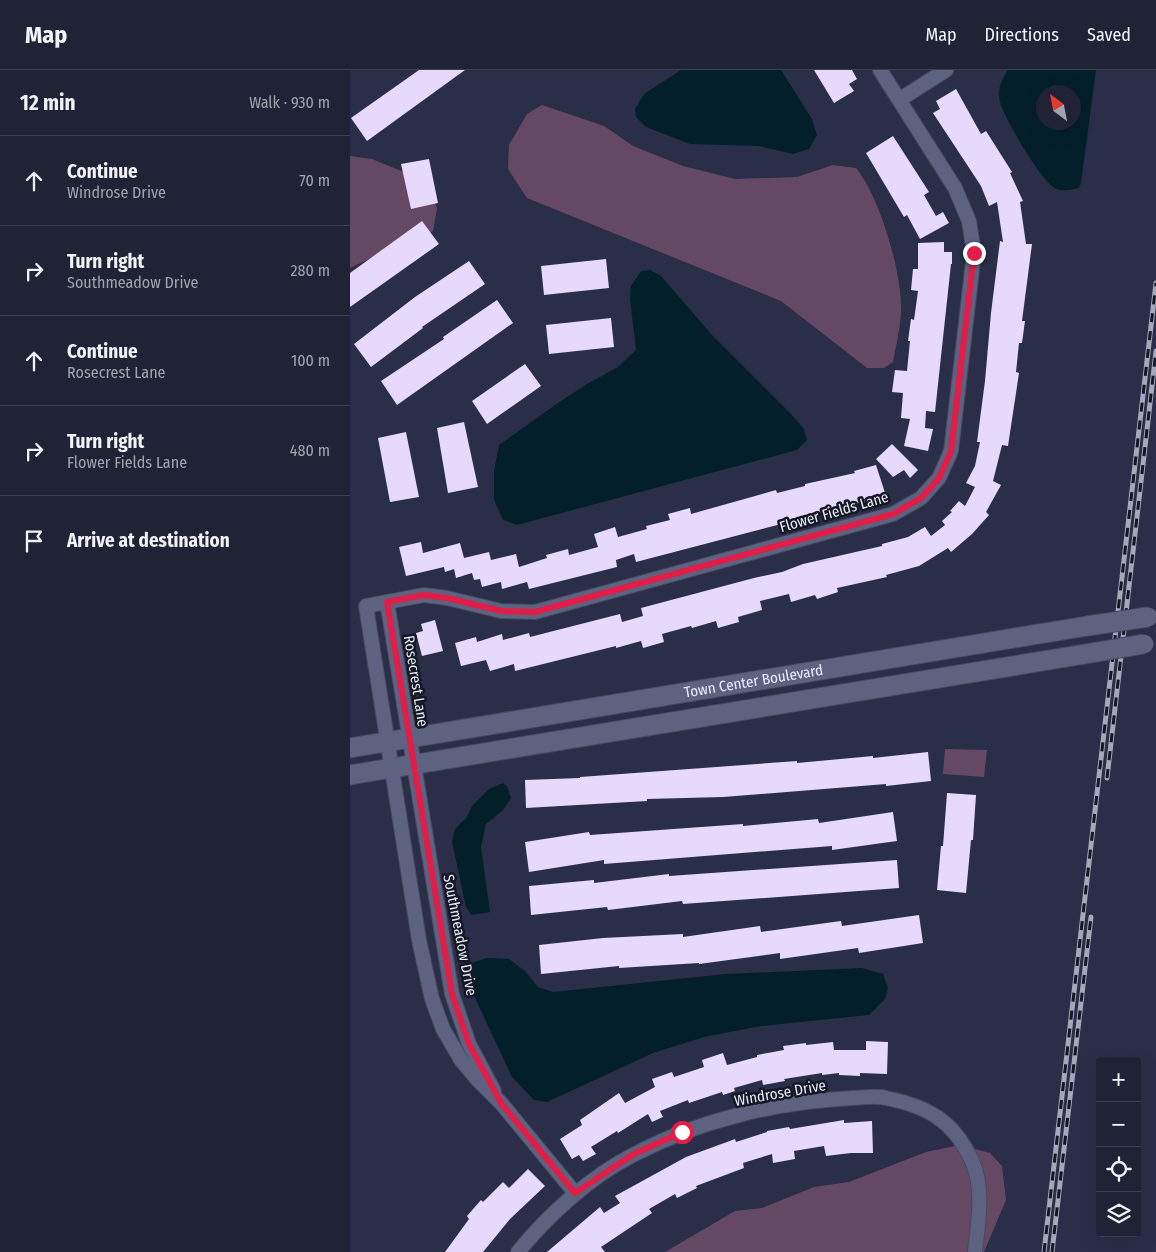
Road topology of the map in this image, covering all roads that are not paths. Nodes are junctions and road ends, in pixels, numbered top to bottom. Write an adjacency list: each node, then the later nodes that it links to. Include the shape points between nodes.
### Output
1 (880, 70): 3 (street, Flower Fields Lane)
2 (946, 70): 3 (street)
3 (899, 100): 4 (street, Flower Fields Lane, via 955,188 969,220 974,253 951,451 939,478 921,498 893,514 535,612 501,611 424,595)
4 (387, 602): 7 (street, Rosecrest Lane); 8 (street, Flower Fields Lane, via 366,606)
5 (1152, 616): 7 (main road, Town Center Boulevard, bridge)
6 (1150, 643): 10 (main road, Town Center Boulevard, bridge)
7 (409, 738): 8 (main road, Town Center Boulevard); 10 (street, Rosecrest Lane)
8 (388, 742): 9 (main road, Town Center Boulevard); 11 (street, Southmeadow Drive)
9 (350, 748)
10 (414, 764): 11 (main road, Town Center Boulevard); 13 (street, Southmeadow Drive)
11 (392, 768): 12 (main road, Town Center Boulevard); 14 (street, Southmeadow Drive)
12 (350, 775)
13 (442, 937): 14 (street); 15 (street, Southmeadow Drive, via 452,994 469,1044)
14 (419, 940): 15 (street, Southmeadow Drive, via 432,999 443,1029 460,1060)
15 (501, 1103): 16 (street, Southmeadow Drive)
16 (575, 1193): 17 (street, Windrose Drive); 18 (street, Windrose Drive, via 632,1155 682,1132 748,1113 824,1100 884,1097 917,1106 945,1121 959,1137 972,1160 978,1182)
17 (518, 1252)
18 (975, 1252)

